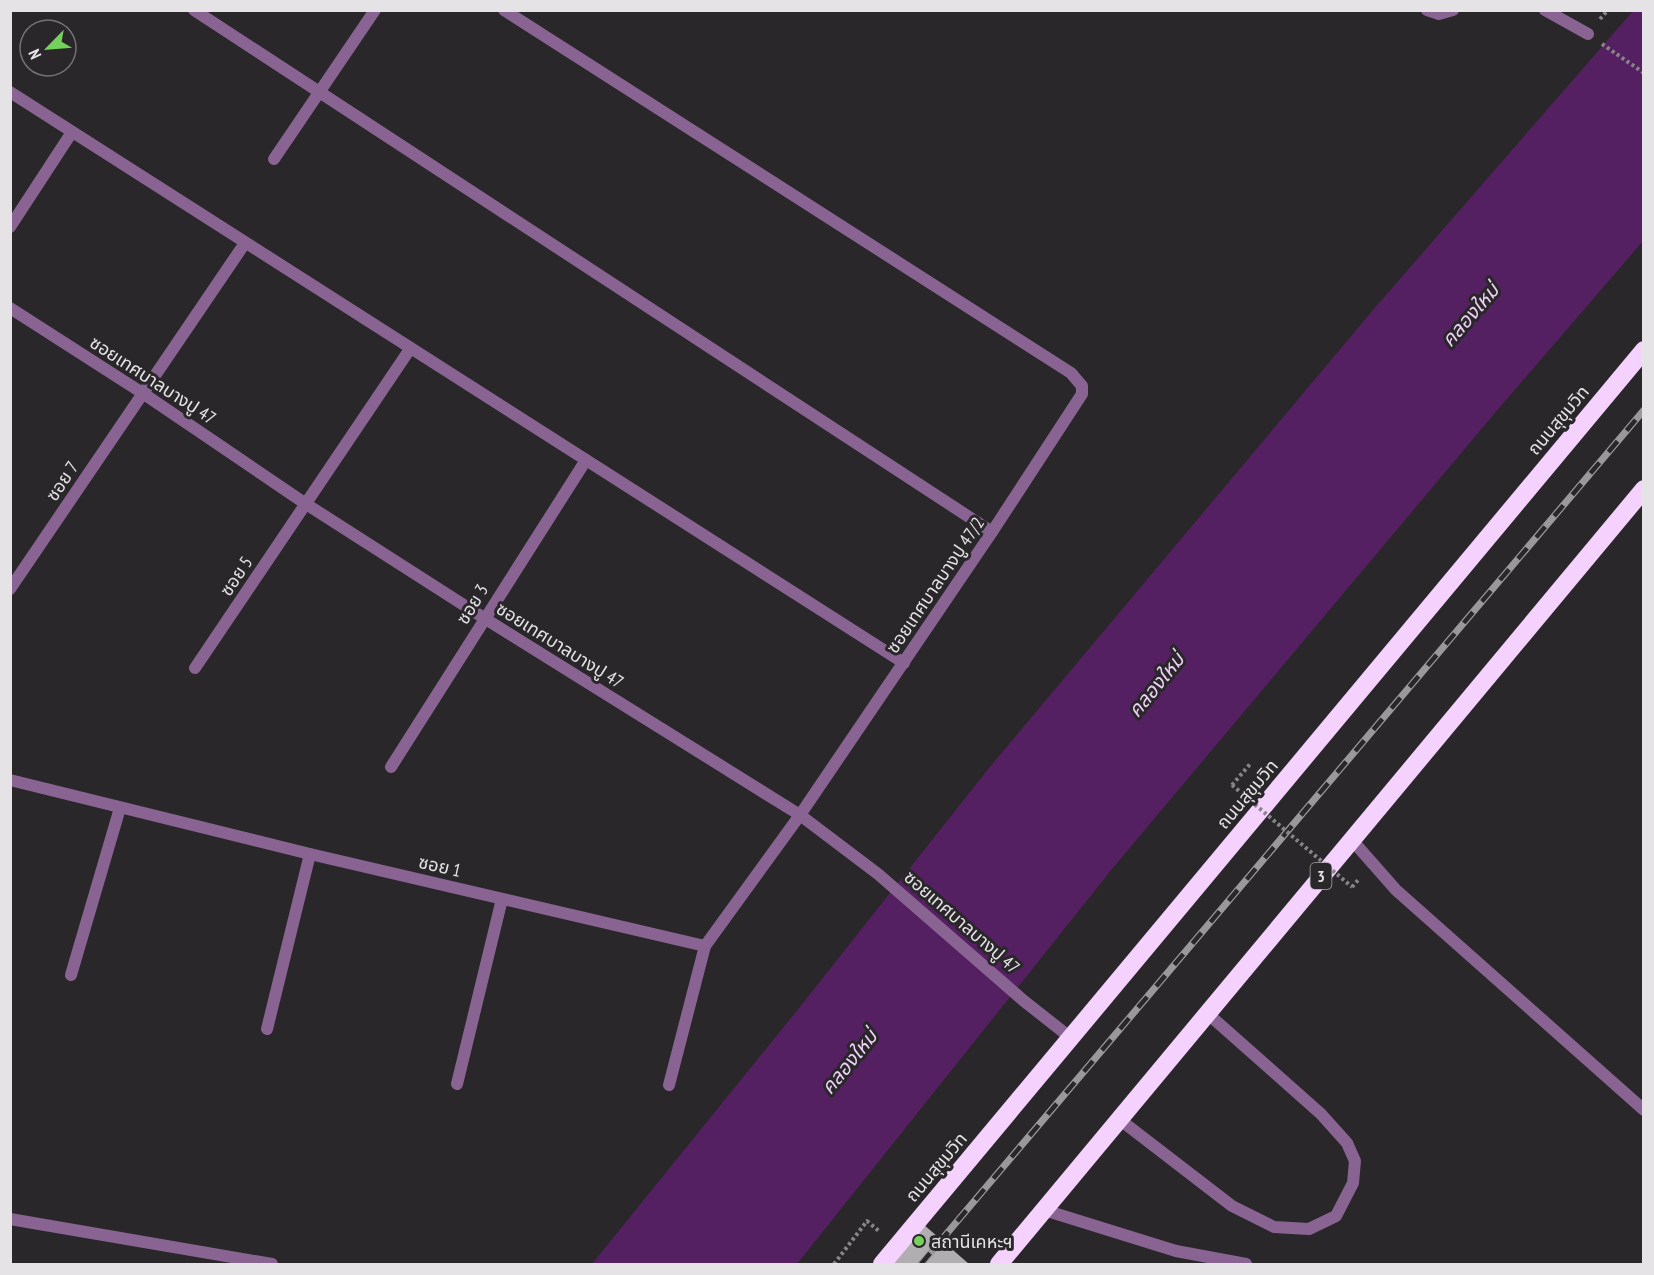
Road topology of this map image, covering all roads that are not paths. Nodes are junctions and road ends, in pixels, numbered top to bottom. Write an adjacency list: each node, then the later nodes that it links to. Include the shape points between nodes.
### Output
1 (194, 10): 9 (street)
2 (375, 10): 9 (street)
3 (504, 10): 21 (street, ซอยเทศบาลบางปู 47/2, via 1071,373 1082,386 1082,394)
4 (1427, 10): 5 (street, via 1439,14)
5 (1453, 10)
6 (1545, 10): 7 (street)
7 (1592, 37)
8 (10, 92): 10 (street)
9 (321, 93): 11 (street); 21 (street)
10 (72, 132): 12 (street); 13 (street)
11 (274, 159)
12 (10, 227)
13 (245, 243): 15 (street); 17 (street, ซอย 7)
14 (10, 308): 17 (street, ซอยเทศบาลบางปู 47)
15 (410, 349): 18 (street); 20 (street, ซอย 5)
16 (1644, 350): 37 (highway, ถนนสุขุมวิท)
17 (144, 394): 20 (street, ซอยเทศบาลบางปู 47); 22 (street, ซอย 7)
18 (585, 460): 23 (street, ซอย 3); 24 (street)
19 (1644, 489): 30 (highway, 3)
20 (306, 504): 23 (street, ซอยเทศบาลบางปู 47); 25 (street, ซอย 5)
21 (992, 532): 24 (street, ซอยเทศบาลบางปู 47/2)
22 (10, 589)
23 (484, 618): 26 (street, ซอย 3); 29 (street, ซอยเทศบาลบางปู 47)
24 (904, 663): 29 (street, ซอยเทศบาลบางปู 47/2)
25 (195, 668)
26 (391, 767)
27 (10, 780): 28 (street, ซอย 1)
28 (120, 808): 31 (street, ซอย 1); 34 (street)
29 (800, 815): 33 (street); 37 (street, ซอยเทศบาลบางปู 47, via 878,874)
30 (1352, 840): 35 (highway, 3); 40 (street, via 1396,890)
31 (310, 854): 32 (street, ซอย 1); 36 (street)
32 (502, 899): 33 (street, ซอย 1); 38 (street)
33 (705, 946): 39 (street)
34 (71, 975)
35 (1207, 1013): 41 (highway, 3); 41 (street, via 1321,1114 1347,1143 1355,1161 1353,1183 1336,1216 1309,1229 1274,1227 1232,1206)
36 (267, 1029)
37 (1071, 1038): 46 (highway, ถนนสุขุมวิท)
38 (457, 1084)
39 (669, 1085)
40 (1644, 1110)
41 (1119, 1119): 42 (highway, 3)
42 (1044, 1210): 44 (street); 47 (highway, 3)
43 (10, 1219): 45 (street)
44 (1176, 1251): 48 (street); 49 (street)
45 (272, 1264)
46 (882, 1264)
47 (999, 1264)
48 (1187, 1264)
49 (1246, 1264)

